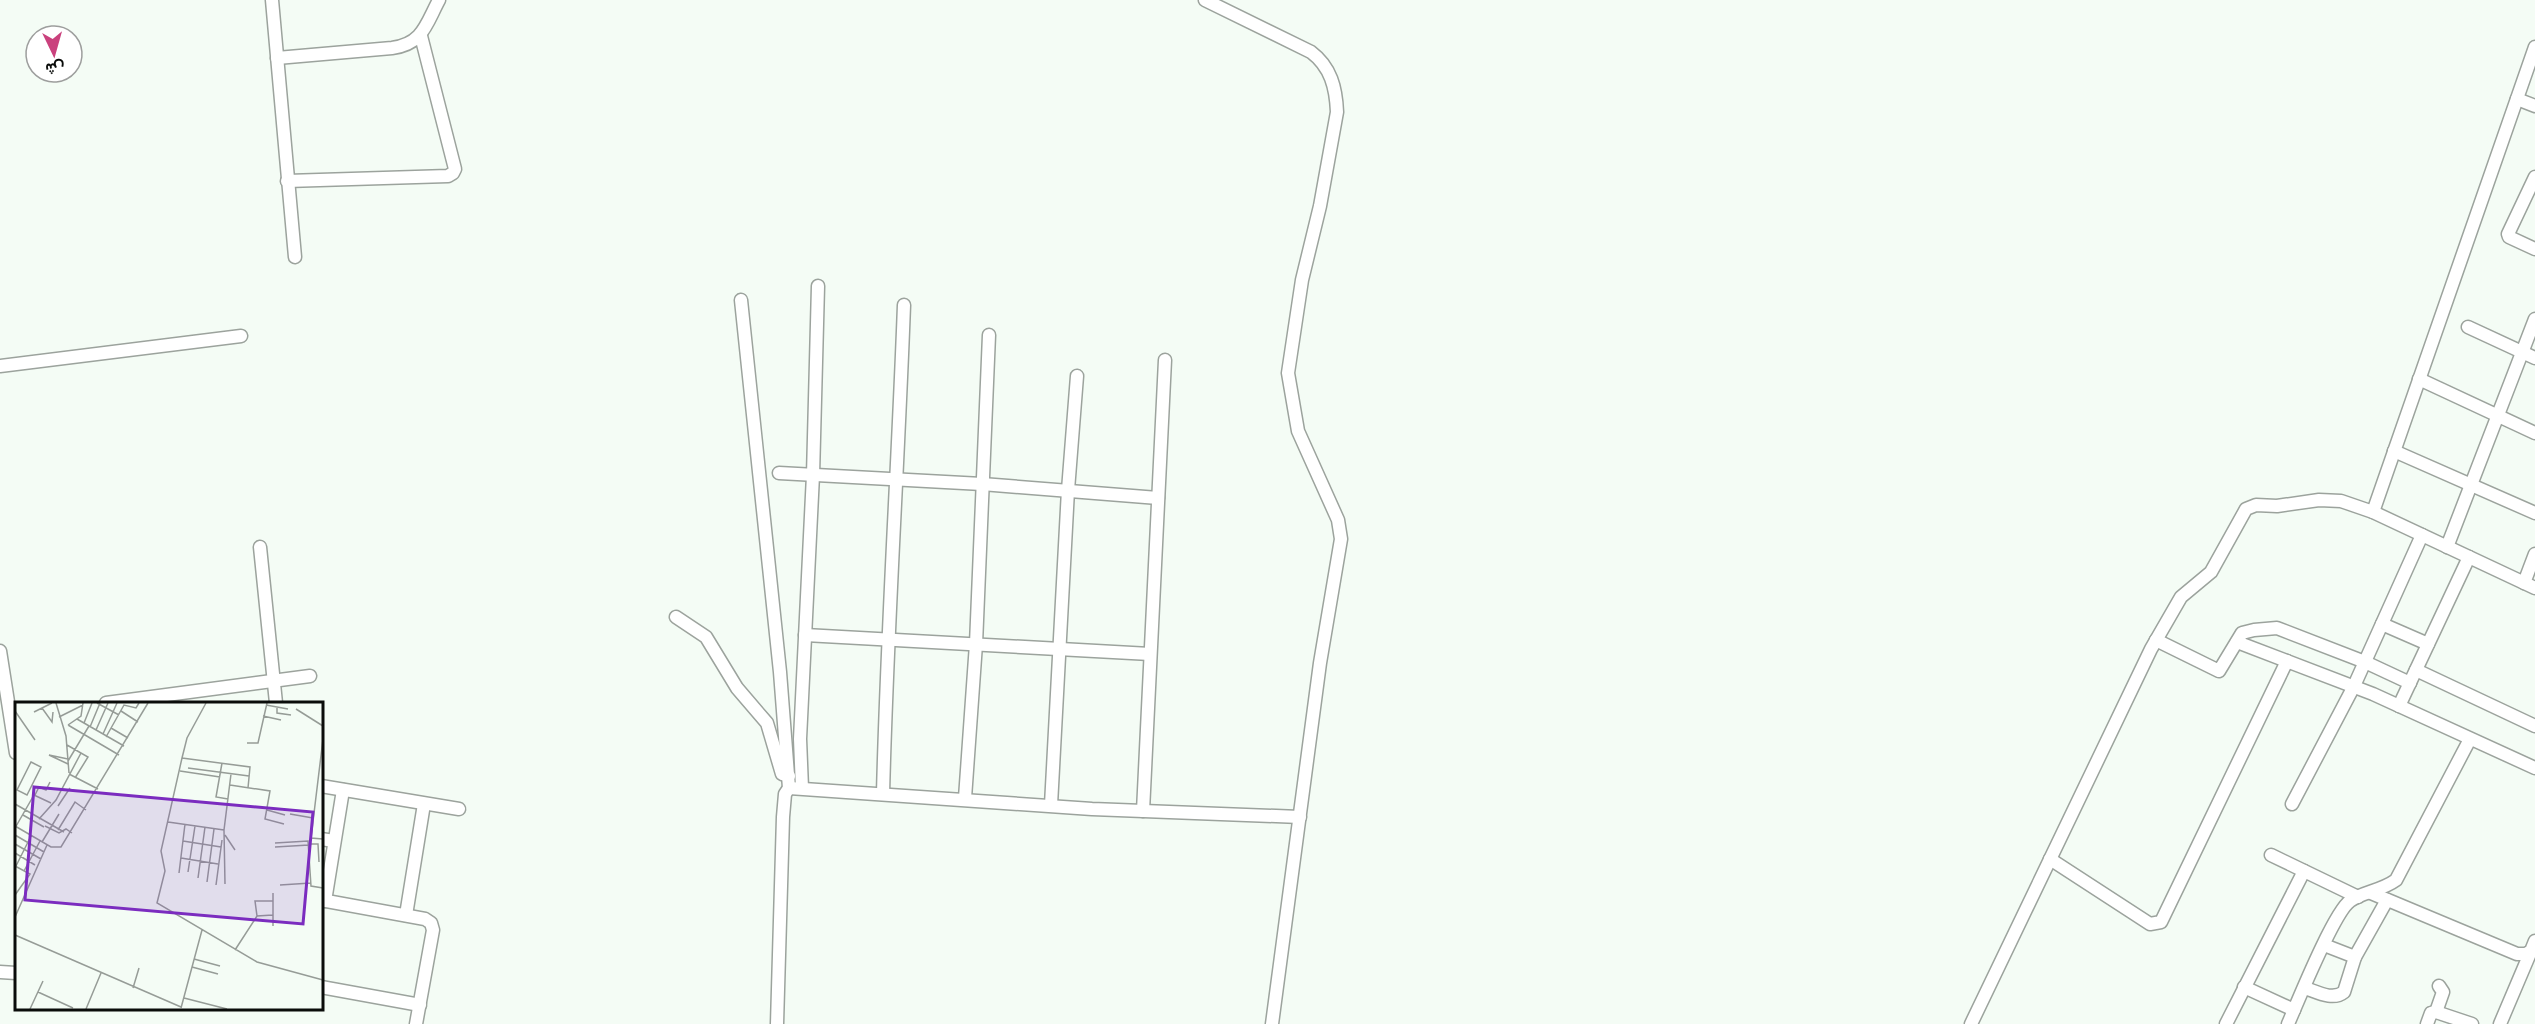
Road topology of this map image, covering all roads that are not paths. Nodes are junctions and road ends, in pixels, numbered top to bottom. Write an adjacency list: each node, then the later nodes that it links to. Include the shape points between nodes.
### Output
1 (272, 0): 6 (street)
2 (439, 0): 4 (street)
3 (1205, 0): 82 (street, via 1311,52 1333,80 1337,101 1288,373 1298,430 1341,532)
4 (421, 36): 6 (street, via 402,47); 10 (street, via 455,169 453,174)
5 (2535, 46): 7 (street)
6 (277, 58): 10 (street)
7 (2517, 99): 8 (street); 25 (street)
8 (2535, 106)
9 (2535, 177): 11 (street, via 2508,234)
10 (287, 182): 12 (street)
11 (2535, 249)
12 (295, 257)
13 (818, 286): 30 (street)
14 (741, 300): 67 (street)
15 (904, 305): 31 (street)
16 (2535, 318): 20 (street)
17 (2468, 327): 20 (street)
18 (989, 335): 32 (street)
19 (241, 336): 23 (street)
20 (2521, 352): 21 (street); 26 (street)
21 (2535, 358)
22 (1165, 360): 35 (street)
23 (0, 366)
24 (1077, 376): 34 (street)
25 (2419, 379): 26 (street); 28 (street)
26 (2496, 415): 27 (street); 33 (street)
27 (2535, 433)
28 (2394, 451): 33 (street); 36 (street)
29 (779, 473): 30 (street)
30 (813, 475): 31 (street); 46 (street)
31 (897, 480): 32 (street); 47 (street)
32 (982, 484): 34 (street); 50 (street)
33 (2470, 484): 37 (street); 40 (street)
34 (1068, 490): 35 (street); 52 (street)
35 (1158, 498): 54 (street)
36 (2373, 512): 38 (street); 48 (street, via 2341,501 2251,506 2211,572 2181,597)
37 (2535, 513)
38 (2422, 535): 40 (street); 45 (street)
39 (260, 547): 59 (street)
40 (2447, 547): 42 (street)
41 (2535, 554): 43 (street)
42 (2469, 557): 43 (street); 51 (street)
43 (2529, 585)
44 (676, 617): 68 (street, via 697,628 714,646 737,688)
45 (2382, 624): 51 (street); 56 (street)
46 (805, 635): 47 (street); 72 (street, via 800,739)
47 (887, 639): 50 (street); 75 (street)
48 (2156, 640): 49 (street, via 2219,671); 86 (street)
49 (2237, 642): 55 (street); 56 (street, via 2246,632 2277,628)
50 (976, 644): 52 (street); 76 (street)
51 (2428, 644): 57 (street)
52 (1060, 647): 54 (street); 79 (street)
53 (0, 651): 65 (street)
54 (1150, 654): 81 (street)
55 (2287, 661): 61 (street); 86 (street, via 2162,922 2150,924)
56 (2365, 662): 60 (street); 61 (street)
57 (2416, 670): 60 (street); 66 (street)
58 (310, 676): 59 (street)
59 (273, 681): 62 (street); 63 (street)
60 (2410, 683): 64 (street)
61 (2354, 686): 64 (street); 78 (street)
62 (114, 702)
63 (276, 702)
64 (2399, 706): 69 (street)
65 (10, 721): 70 (street)
66 (2535, 726)
67 (785, 727): 68 (street); 72 (street)
68 (770, 729): 72 (street, via 782,774)
69 (2470, 739): 71 (street); 88 (street, via 2402,871 2396,880)
70 (15, 748)
71 (2535, 768)
72 (793, 784): 75 (street); 106 (street, via 785,794 783,817)
73 (322, 786): 74 (street)
74 (343, 790): 77 (street); 84 (street)
75 (883, 794): 76 (street)
76 (966, 798): 79 (street)
77 (424, 804): 80 (street); 92 (street)
78 (2292, 804)
79 (1051, 806): 81 (street)
80 (459, 809)
81 (1143, 811): 82 (street)
82 (1300, 817): 107 (street)
83 (322, 839): 84 (street)
84 (334, 841): 91 (street)
85 (2271, 855): 87 (street)
86 (2050, 859): 108 (street)
87 (2304, 871): 89 (street); 100 (street)
88 (2371, 893): 89 (street); 90 (street)
89 (2358, 897): 93 (street, via 2344,906)
90 (2387, 900): 94 (street, via 2517,954); 95 (street)
91 (323, 901): 92 (street)
92 (406, 915): 102 (street, via 425,919 433,930)
93 (2324, 945): 95 (street); 101 (street)
94 (2533, 946): 113 (street)
95 (2355, 957): 101 (street, via 2340,996)
96 (0, 972): 97 (street)
97 (15, 973)
98 (2439, 986): 104 (street, via 2443,992)
99 (322, 987): 102 (street)
100 (2244, 987): 103 (street); 109 (street)
101 (2305, 988): 103 (street)
102 (420, 1005): 105 (street)
103 (2294, 1010): 110 (street)
104 (2436, 1012): 111 (street, via 2431,1013); 112 (street)
105 (416, 1024)
106 (777, 1024)
107 (1272, 1024)
108 (1971, 1024)
109 (2226, 1024)
110 (2288, 1024)
111 (2427, 1024)
112 (2472, 1024)
113 (2500, 1024)

